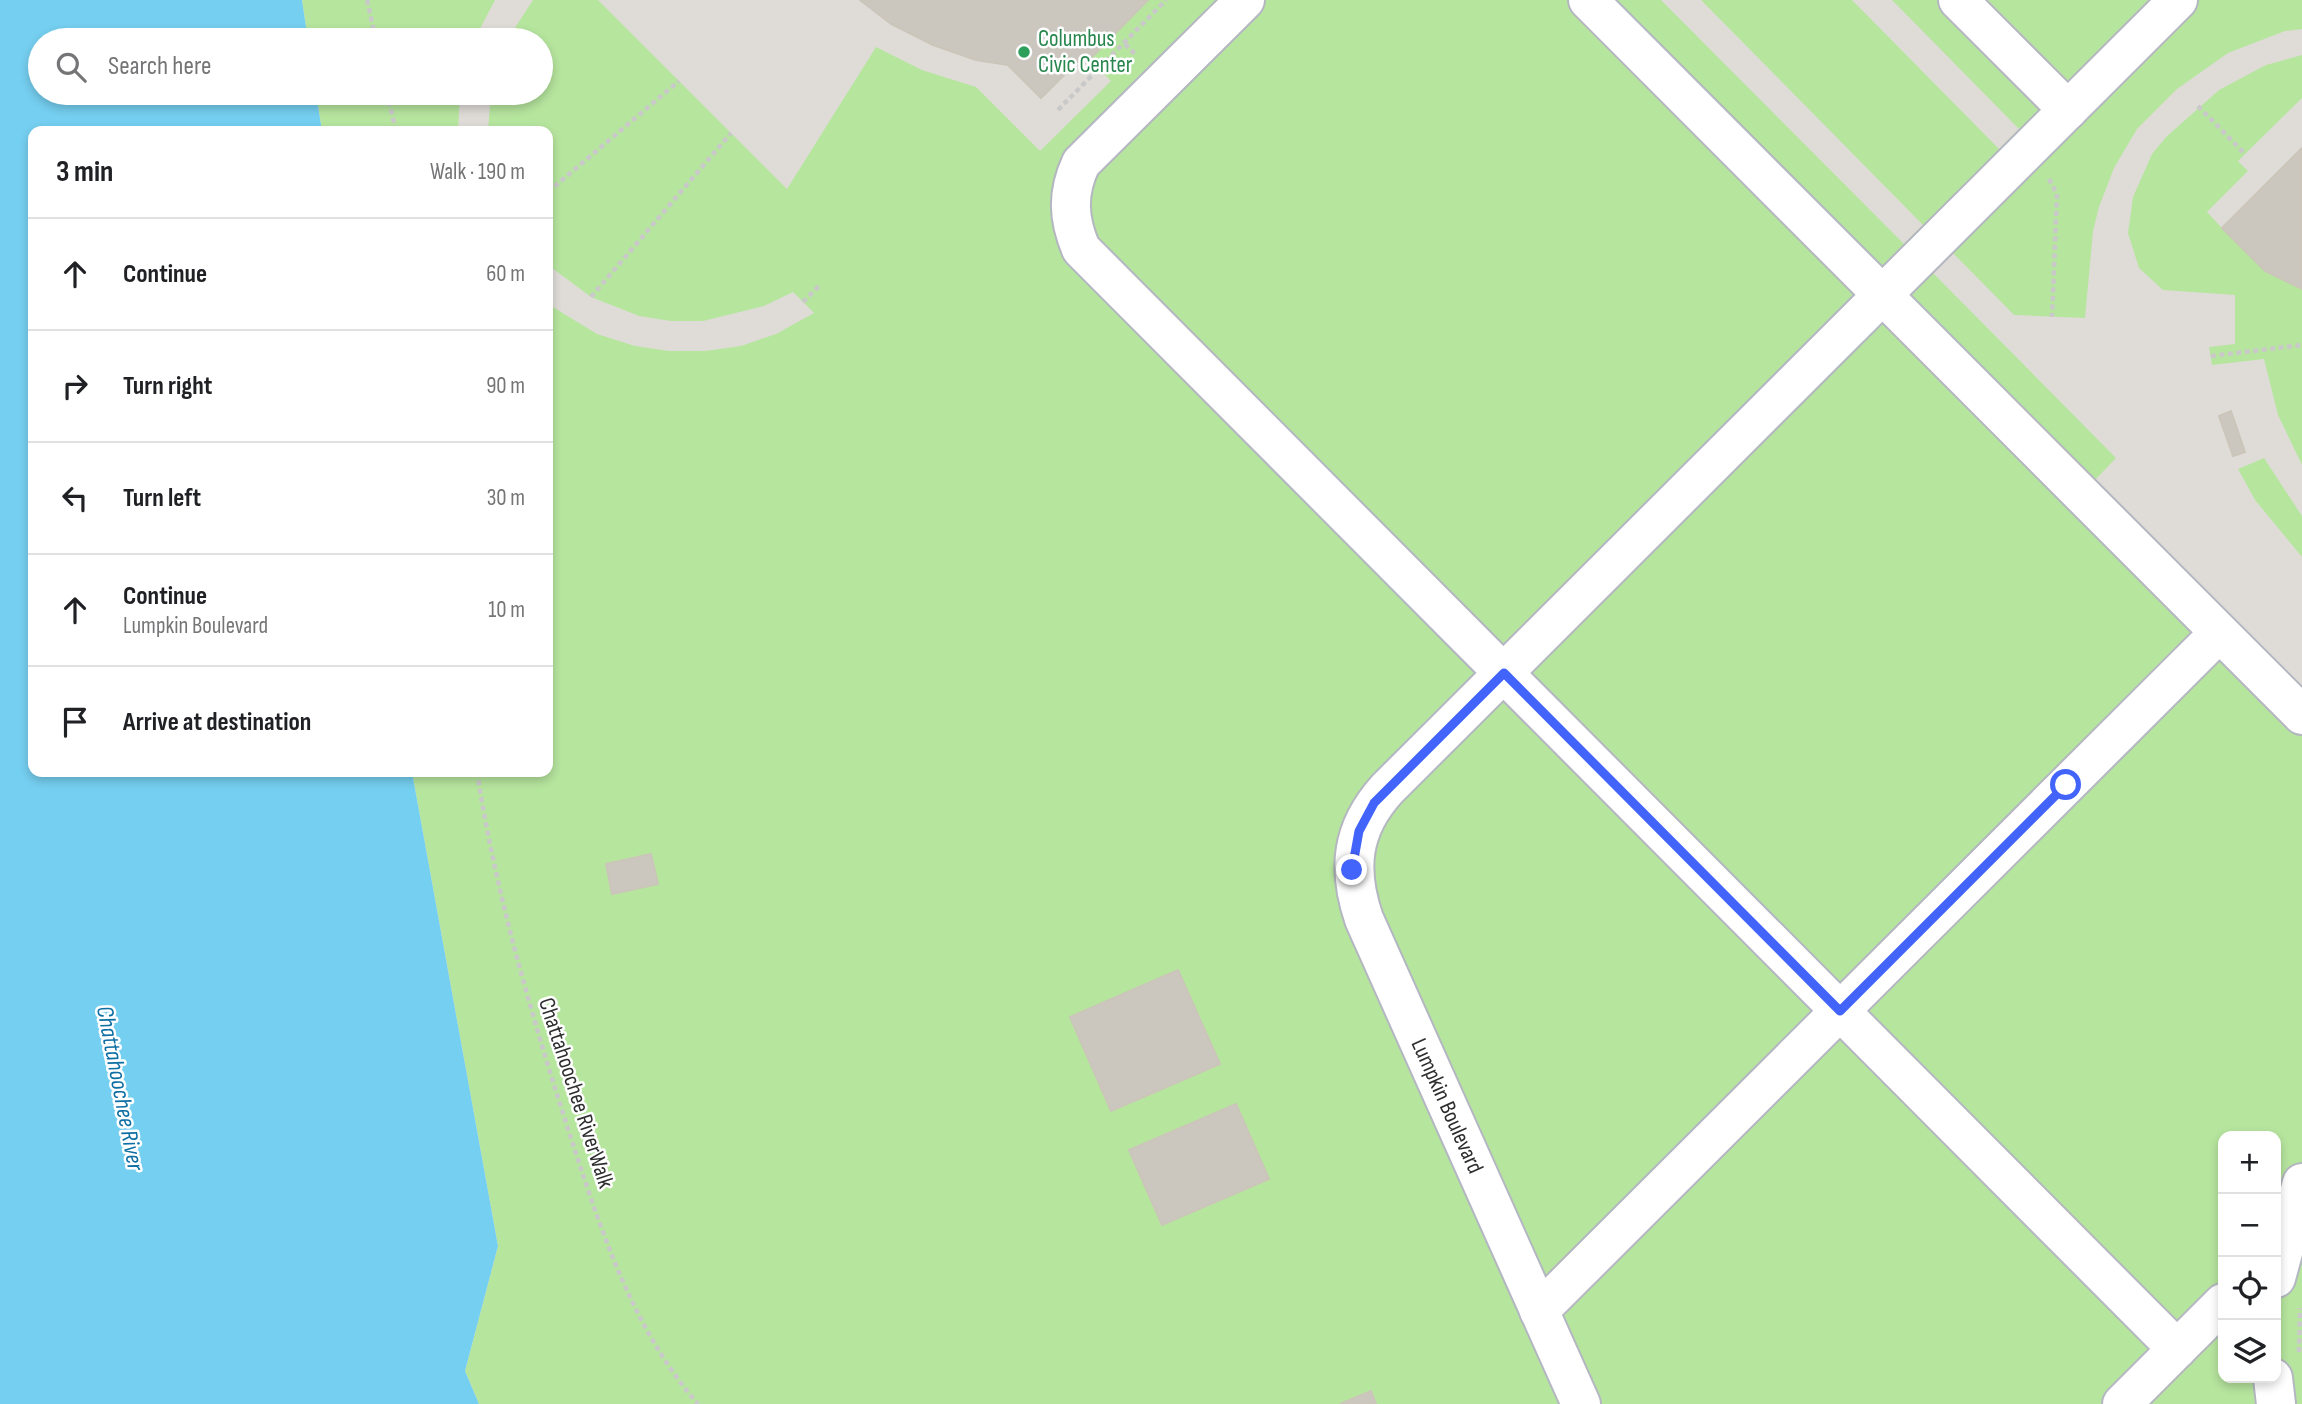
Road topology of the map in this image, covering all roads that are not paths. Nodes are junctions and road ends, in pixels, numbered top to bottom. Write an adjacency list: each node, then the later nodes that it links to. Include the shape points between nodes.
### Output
1 (1245, 0): 8 (street, via 1081,163 1069,204 1080,249)
2 (1588, 0): 6 (street)
3 (1958, 0): 5 (street)
4 (2178, 0): 5 (street, Lumpkin Boulevard)
5 (2068, 110): 6 (street, Lumpkin Boulevard)
6 (1882, 295): 7 (street); 8 (street, Lumpkin Boulevard)
7 (2220, 632): 9 (street); 10 (street)
8 (1504, 673): 10 (street); 16 (street, Lumpkin Boulevard, via 1374,803 1359,831 1352,870 1357,901)
9 (2302, 715)
10 (1840, 1011): 16 (street); 17 (street)
11 (2302, 1183): 12 (street)
12 (2281, 1243)
13 (2281, 1251): 14 (street)
14 (2288, 1289)
15 (2218, 1308): 17 (street)
16 (1539, 1311): 19 (street, Lumpkin Boulevard)
17 (2177, 1349): 20 (street)
18 (2285, 1370): 21 (street)
19 (1581, 1404)
20 (2122, 1404)
21 (2276, 1404)

